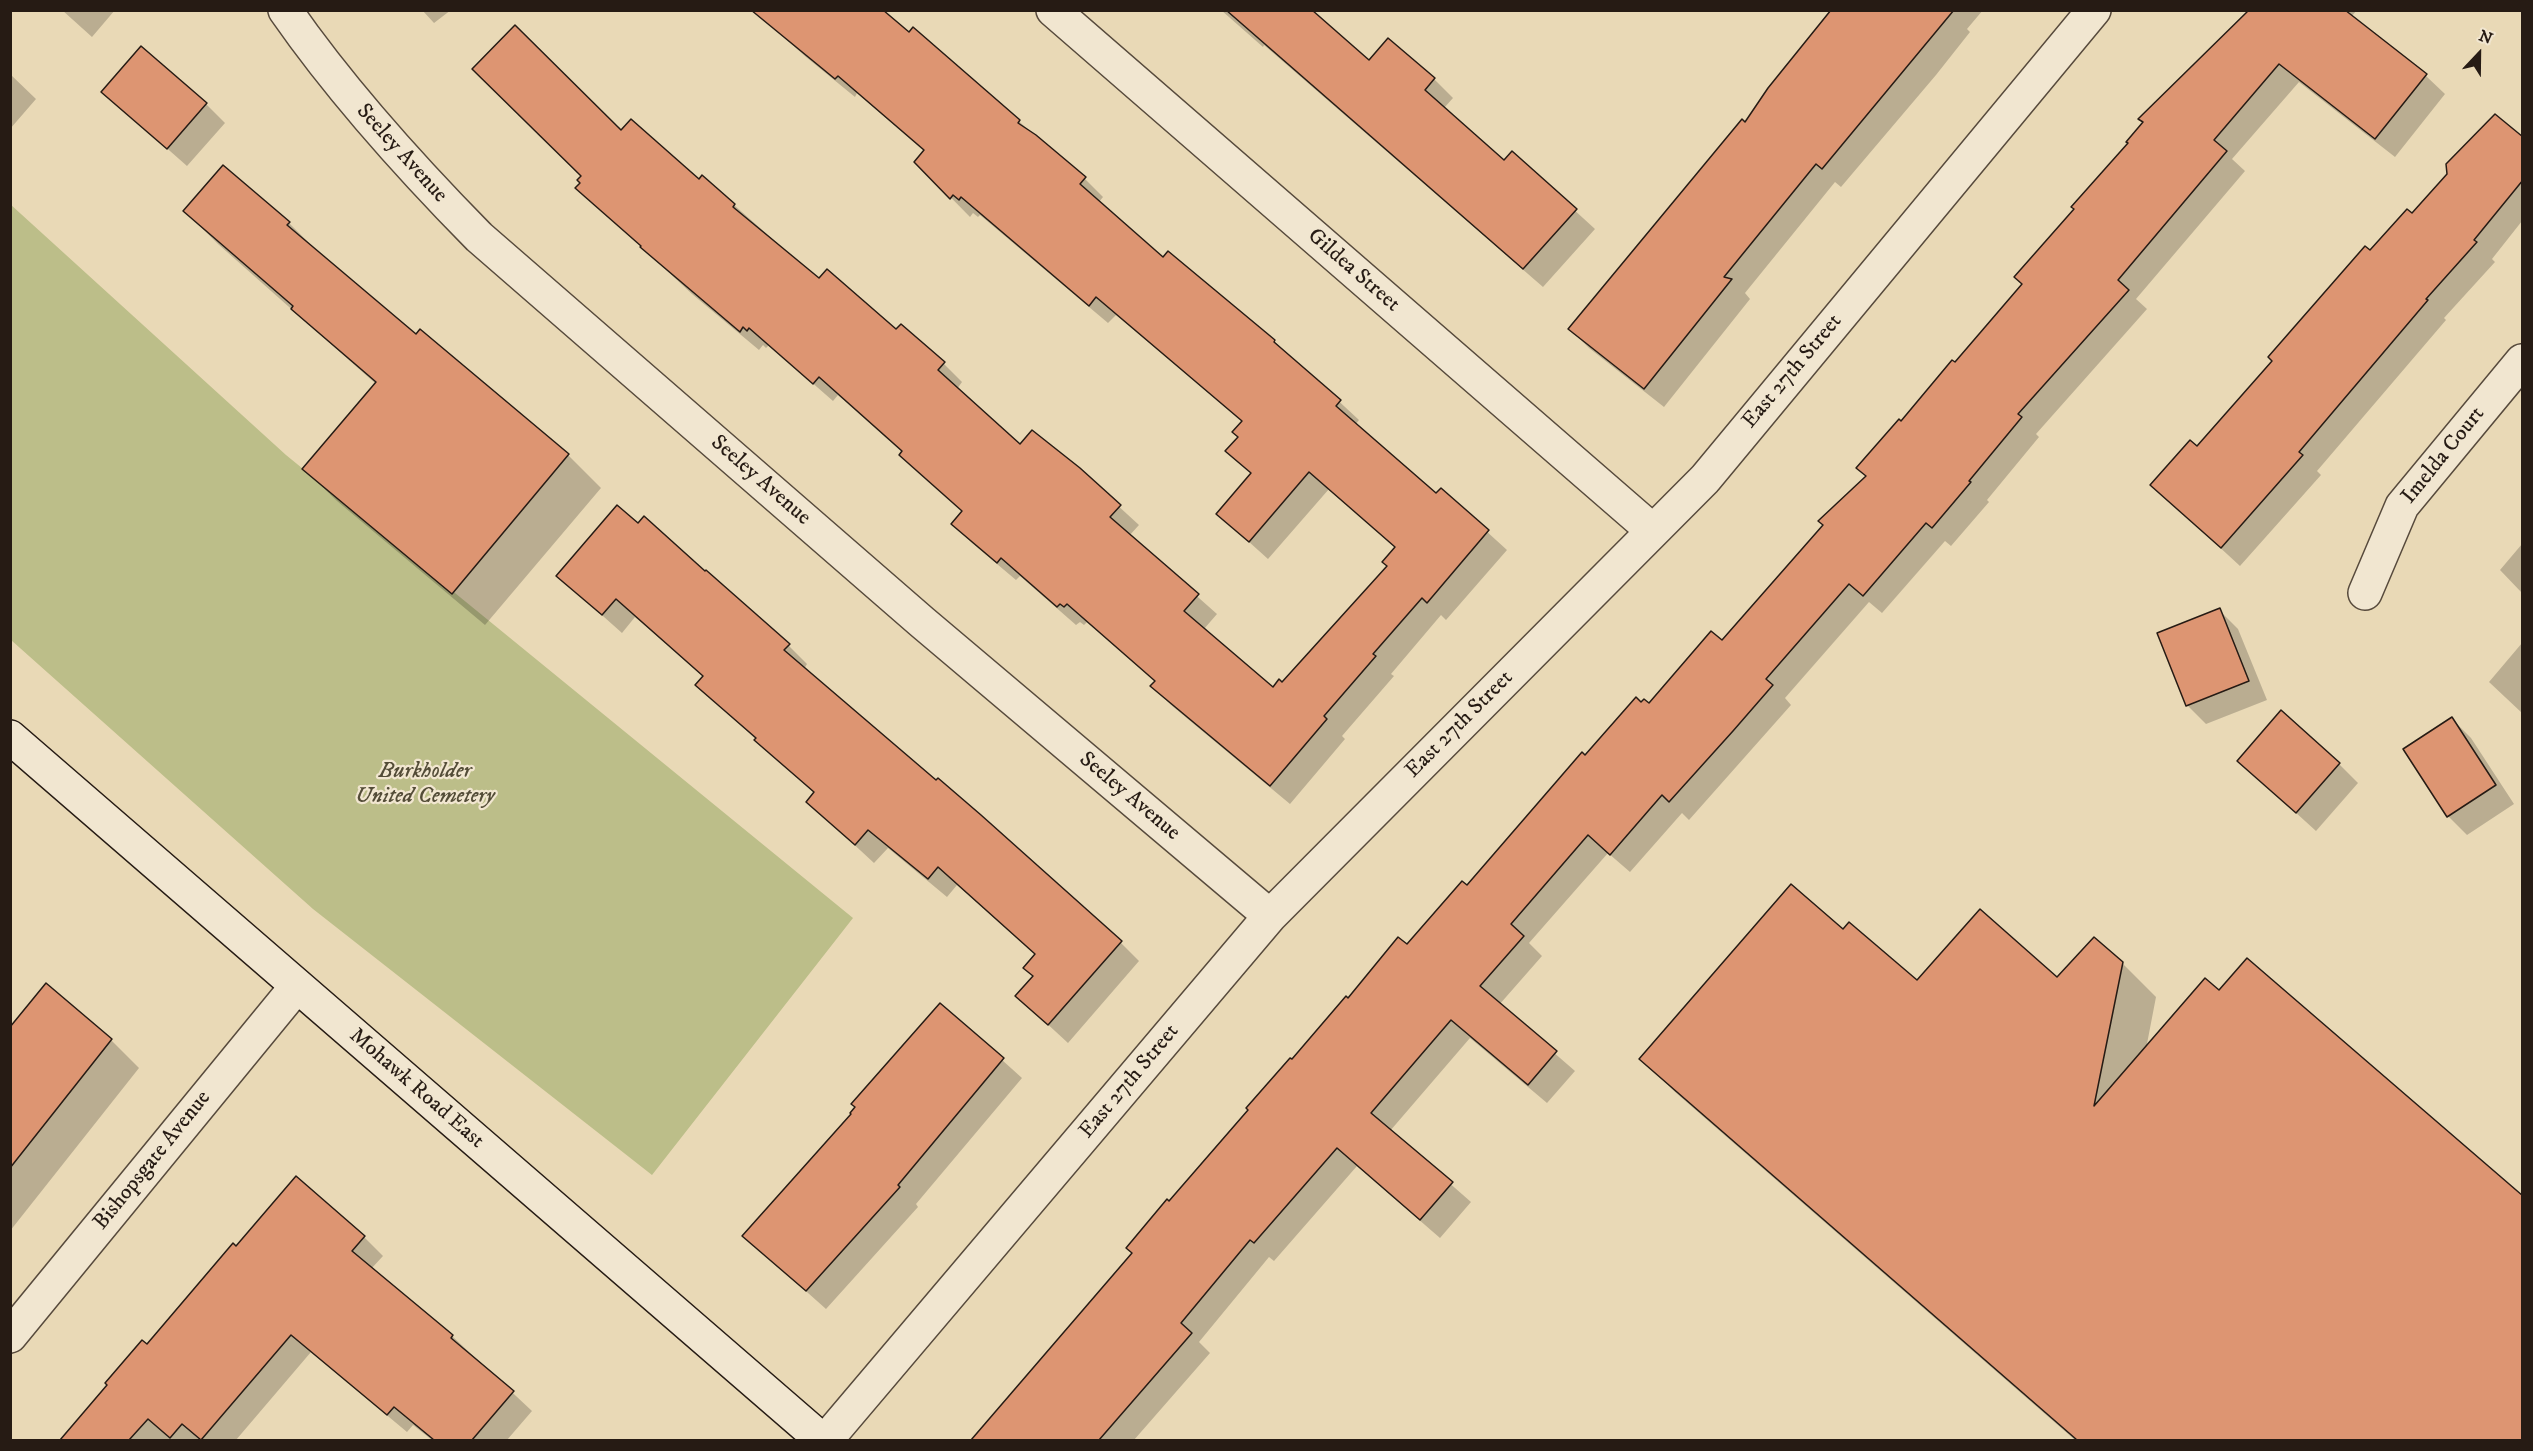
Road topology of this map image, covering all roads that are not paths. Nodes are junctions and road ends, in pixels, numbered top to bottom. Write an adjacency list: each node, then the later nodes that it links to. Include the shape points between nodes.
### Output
1 (285, 10): 8 (street, Seeley Avenue, via 337,80 417,174 479,237 922,622)
2 (1053, 10): 5 (street, Gildea Street)
3 (2094, 10): 5 (street, East 27th Street, via 1705,479)
4 (2523, 361): 6 (street, Imelda Court, via 2402,506)
5 (1653, 531): 8 (street, East 27th Street)
6 (2365, 593)
7 (10, 738): 9 (street, Mohawk Road East)
8 (1270, 916): 12 (street, East 27th Street)
9 (297, 986): 10 (street, Bishopsgate Avenue); 11 (street, Mohawk Road East)
10 (10, 1336)
11 (822, 1440)
12 (826, 1440)

